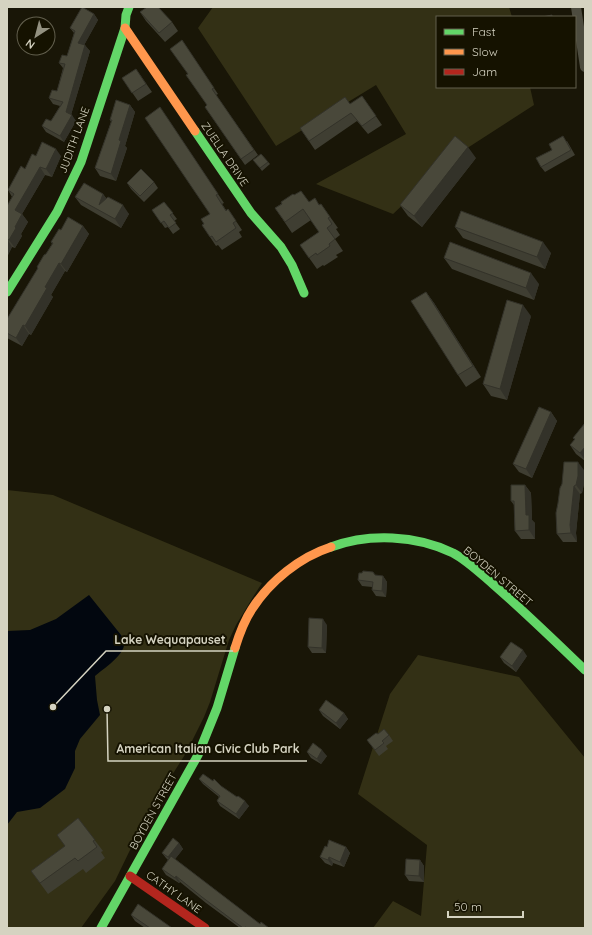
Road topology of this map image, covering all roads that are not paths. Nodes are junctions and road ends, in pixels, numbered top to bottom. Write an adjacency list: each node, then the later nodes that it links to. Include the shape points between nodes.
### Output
1 (129, 7): 3 (street, JUDITH LANE)
2 (576, 7): 4 (street)
3 (125, 28): 5 (street, JUDITH LANE, via 81,162 57,212); 6 (street, ZUELLA DRIVE, via 251,212 281,247)
4 (585, 67)
5 (7, 292)
6 (304, 293)
7 (585, 670): 8 (street, BOYDEN STREET, via 501,591 468,563 449,551 402,539 370,538 338,543 314,553 276,581 251,609 236,641 210,729)
8 (130, 876): 9 (street, BOYDEN STREET); 10 (street, CATHY LANE)
9 (101, 928)
10 (205, 928)

